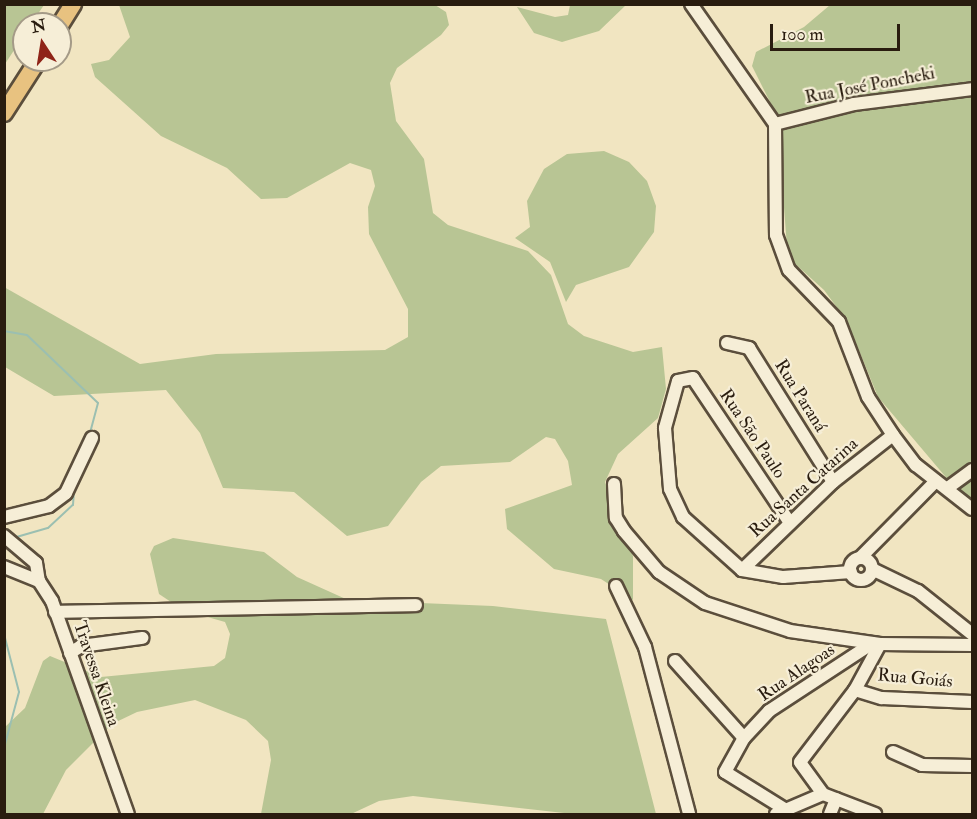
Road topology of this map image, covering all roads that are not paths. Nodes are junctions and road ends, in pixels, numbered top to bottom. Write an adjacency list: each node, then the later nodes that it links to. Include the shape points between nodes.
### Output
1 (691, 4): 5 (street)
2 (30, 72): 4 (highway)
3 (972, 89): 5 (street, Rua José Poncheki, via 854,104)
4 (4, 113)
5 (775, 124): 7 (street, via 780,252 789,270 839,322 868,397)
6 (727, 343): 11 (street, Rua Paraná, via 749,348)
7 (893, 435): 10 (street); 11 (street, Rua Santa Catarina)
8 (92, 438): 15 (street, via 66,493 49,506)
9 (972, 471): 13 (street)
10 (936, 481): 13 (street); 18 (street)
11 (833, 482): 16 (street, Rua Santa Catarina)
12 (614, 484): 29 (street, via 616,518 624,531 659,572 705,603 790,631)
13 (949, 487): 14 (street)
14 (972, 509)
15 (4, 517)
16 (790, 523): 21 (street, Rua Santa Catarina); 21 (street, Rua São Paulo, via 693,378 678,381 665,428 674,504 726,561)
17 (4, 536): 23 (street, Travessa Kleina, via 36,563)
18 (860, 558): 20 (street); 22 (street)
19 (4, 567): 23 (street)
20 (872, 569): 22 (street, via 863,579); 27 (street, via 918,591)
21 (742, 570): 22 (street, via 783,577)
22 (851, 572)
23 (39, 581): 26 (street, Travessa Kleina)
24 (616, 586): 42 (street, via 645,647)
25 (416, 605): 26 (street)
26 (55, 612): 31 (street, Travessa Kleina)
27 (972, 634)
28 (141, 638): 31 (street, via 81,646)
29 (877, 644): 30 (street); 33 (street); 35 (street, Rua Alagoas, via 769,711)
30 (972, 645)
31 (70, 653): 41 (street, Travessa Kleina)
32 (675, 661): 35 (street)
33 (855, 690): 34 (street, Rua Goiás, via 882,698); 38 (street, via 800,762)
34 (972, 702)
35 (744, 738): 40 (street, Rua Alagoas, via 725,772)
36 (893, 752): 37 (street, via 922,765)
37 (972, 766)
38 (823, 794): 39 (street); 40 (street)
39 (836, 799): 43 (street); 44 (street)
40 (779, 811)
41 (128, 814)
42 (689, 814)
43 (830, 814)
44 (874, 814)

